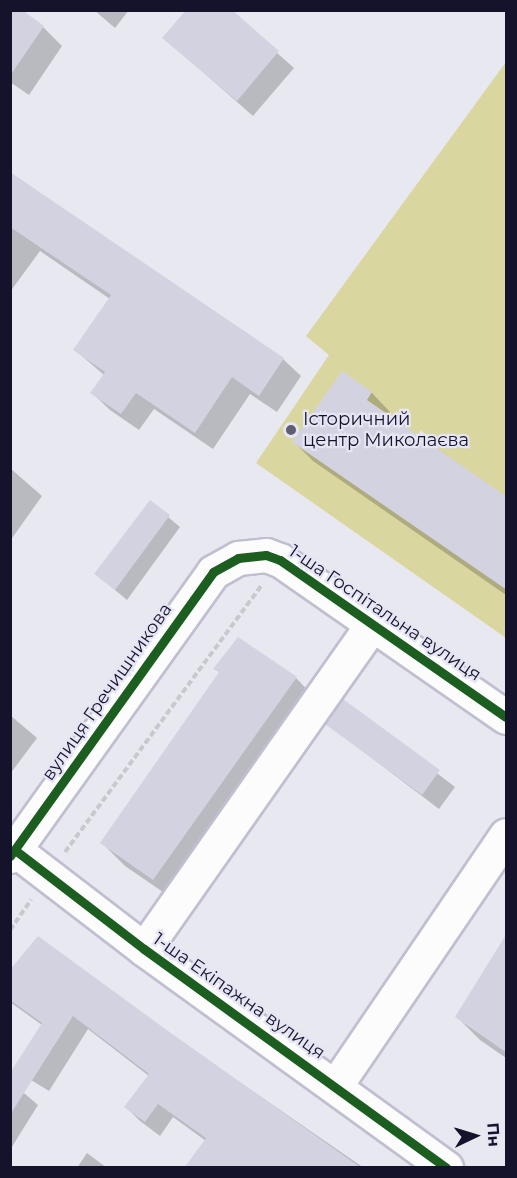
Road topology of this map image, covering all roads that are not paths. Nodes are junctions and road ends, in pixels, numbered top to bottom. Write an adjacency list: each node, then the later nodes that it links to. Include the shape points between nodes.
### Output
1 (238, 558): 2 (street, 1-ша Госпітальна вулиця, via 266,555 280,560); 5 (street, вулиця Гречишникова, via 213,572)
2 (373, 623): 3 (street, 1-ша Госпітальна вулиця); 6 (street)
3 (507, 717)
4 (507, 835): 7 (street)
5 (13, 853): 6 (street, 1-ша Екіпажна вулиця)
6 (144, 949): 7 (street, 1-ша Екіпажна вулиця)
7 (336, 1085): 8 (street, 1-ша Екіпажна вулиця)
8 (446, 1167)

